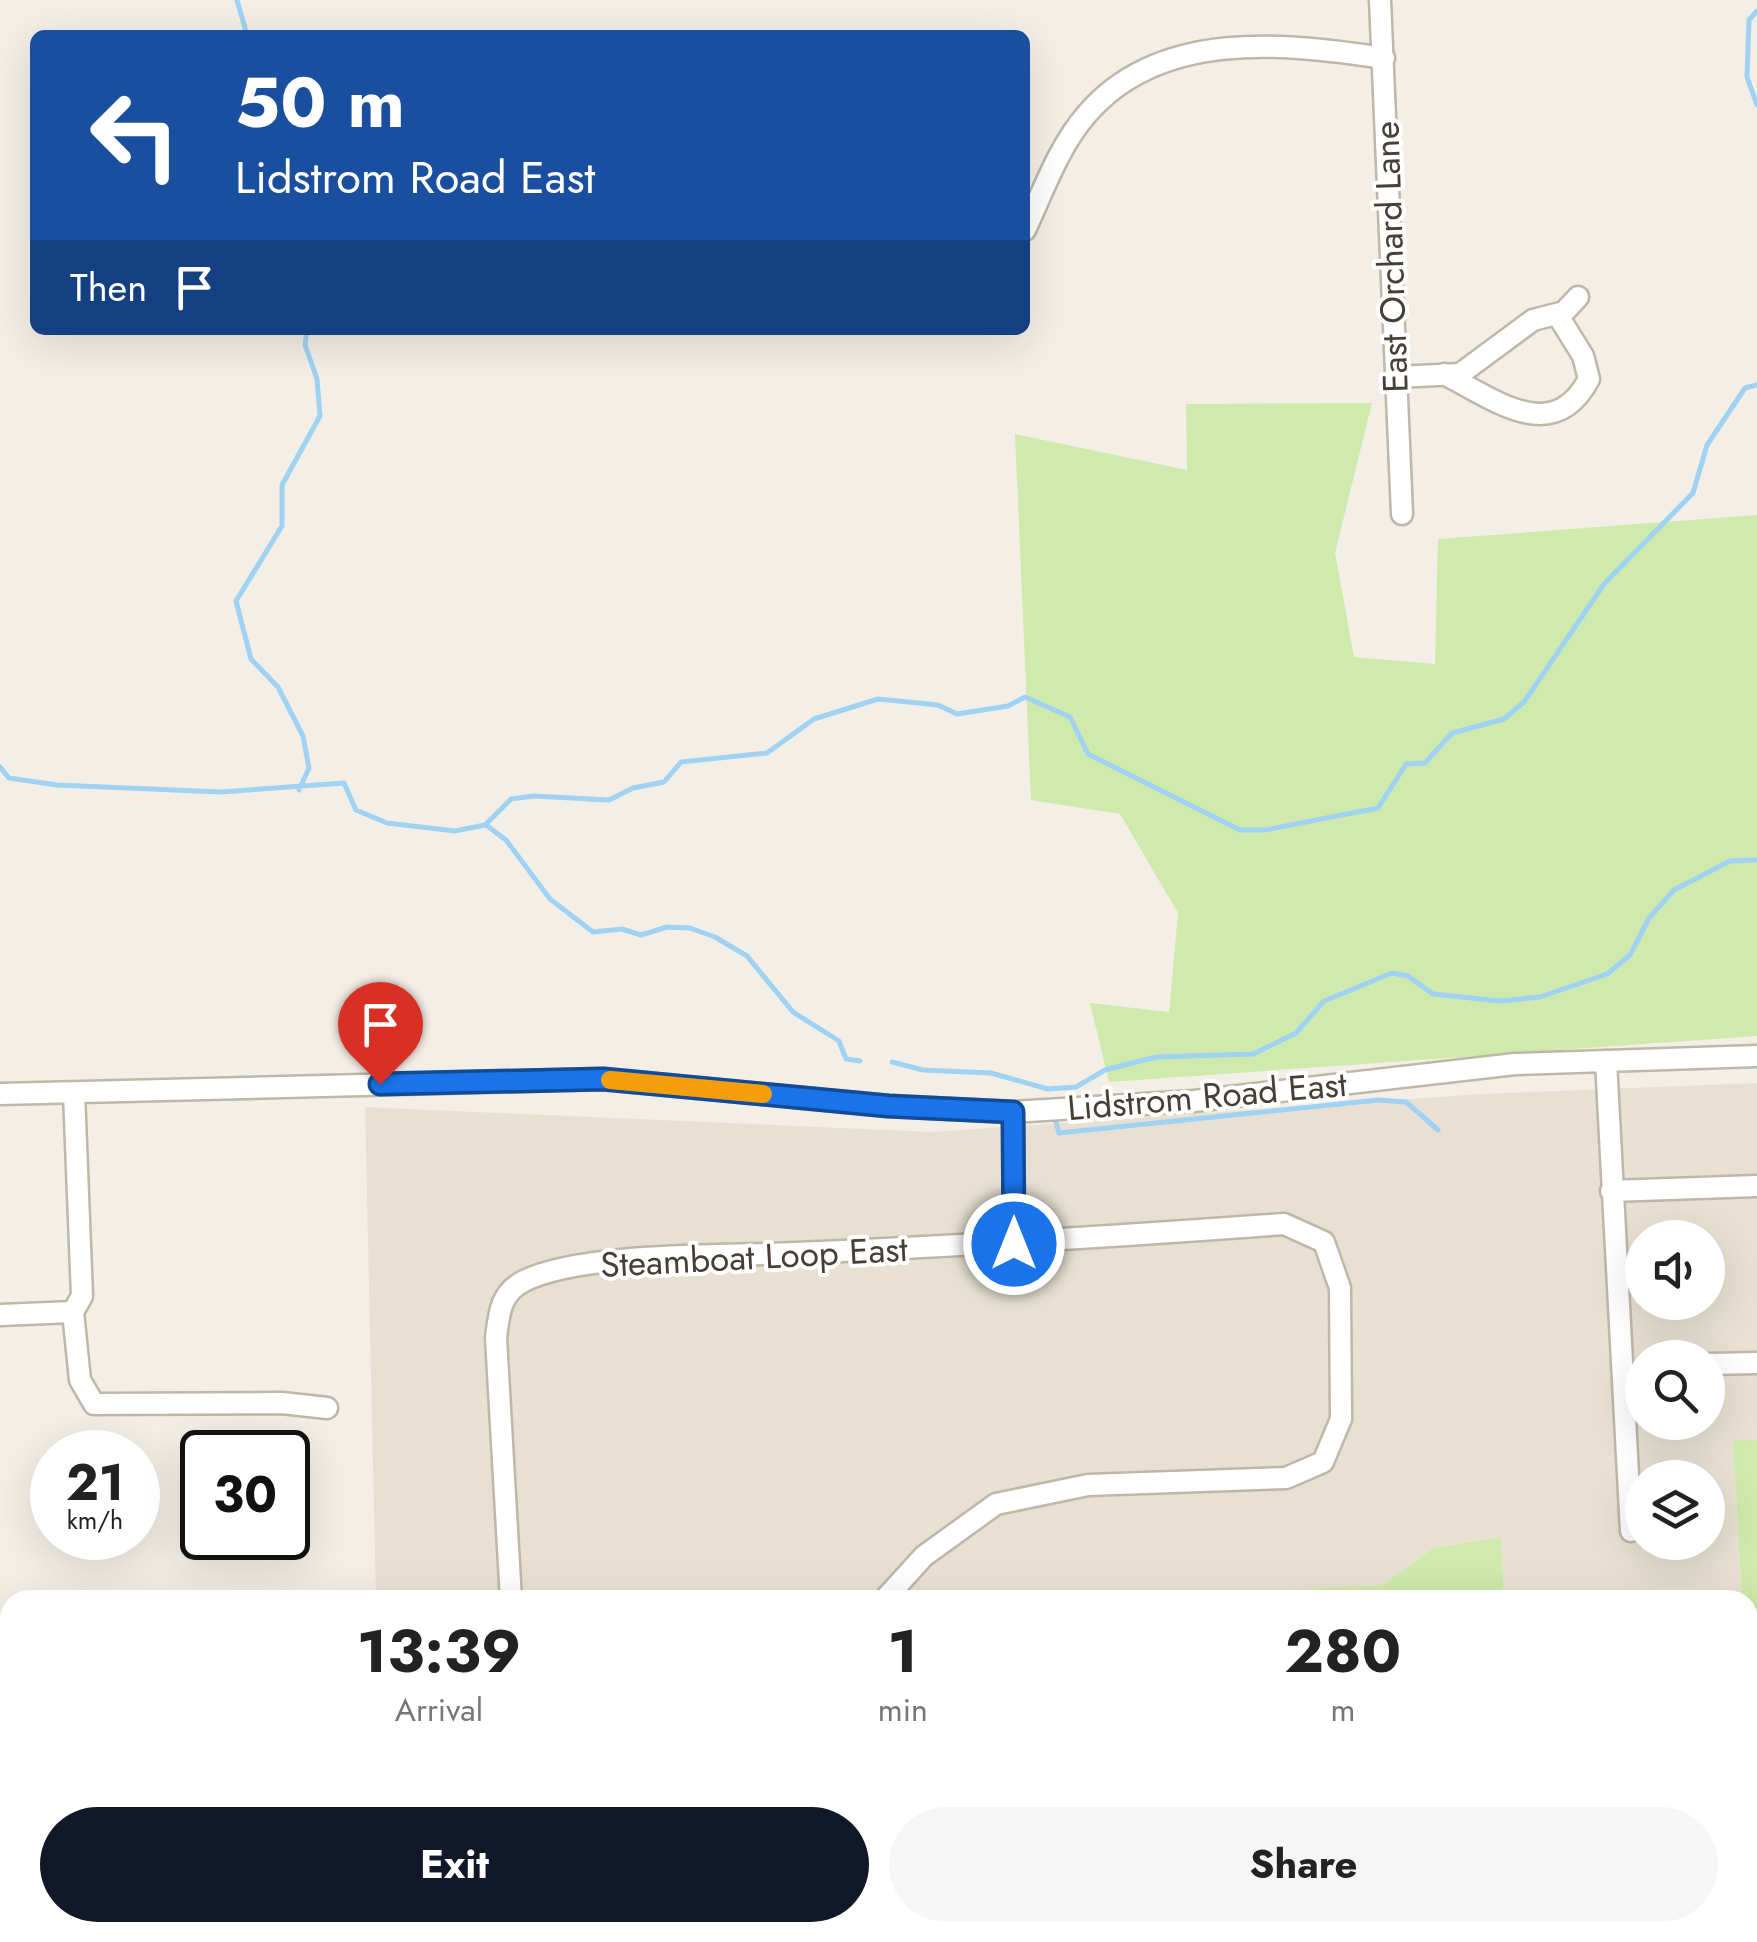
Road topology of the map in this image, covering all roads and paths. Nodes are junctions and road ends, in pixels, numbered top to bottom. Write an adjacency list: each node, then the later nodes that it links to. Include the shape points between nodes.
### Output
1 (1380, 0): 2 (street, East Orchard Lane)
2 (1384, 58): 3 (street, via 1306,46 1249,46 1180,56 1126,79 1087,114); 7 (street, East Orchard Lane)
3 (1030, 219)
4 (1578, 297): 5 (street)
5 (1557, 314): 6 (street, via 1533,320 1460,374); 6 (street, via 1584,356 1589,380 1567,410 1531,415)
6 (1444, 374): 7 (street)
7 (1395, 376): 8 (street, East Orchard Lane)
8 (1402, 514)
9 (1757, 1056): 10 (street, Lidstrom Road East)
10 (1606, 1061): 13 (street, Lidstrom Road East); 15 (street)
11 (74, 1092): 12 (street, Lidstrom Road East); 13 (street, Lidstrom Road East, via 603,1079); 17 (street, via 82,1296)
12 (0, 1094)
13 (1013, 1112): 16 (street)
14 (1757, 1186): 15 (street)
15 (1611, 1191): 19 (street)
16 (1014, 1244): 23 (street, Steamboat Loop East, via 630,1260 554,1270 522,1282 502,1300 496,1338); 24 (street, Steamboat Loop East, via 1284,1224 1324,1242 1340,1288 1341,1419 1323,1462 1286,1478 1088,1484 996,1504 924,1556)
17 (74, 1312): 18 (street); 22 (street, via 80,1380 94,1404)
18 (0, 1315)
19 (1630, 1340)
20 (1757, 1363): 21 (street)
21 (1725, 1364)
22 (327, 1408)
23 (509, 1590)
24 (893, 1590)

